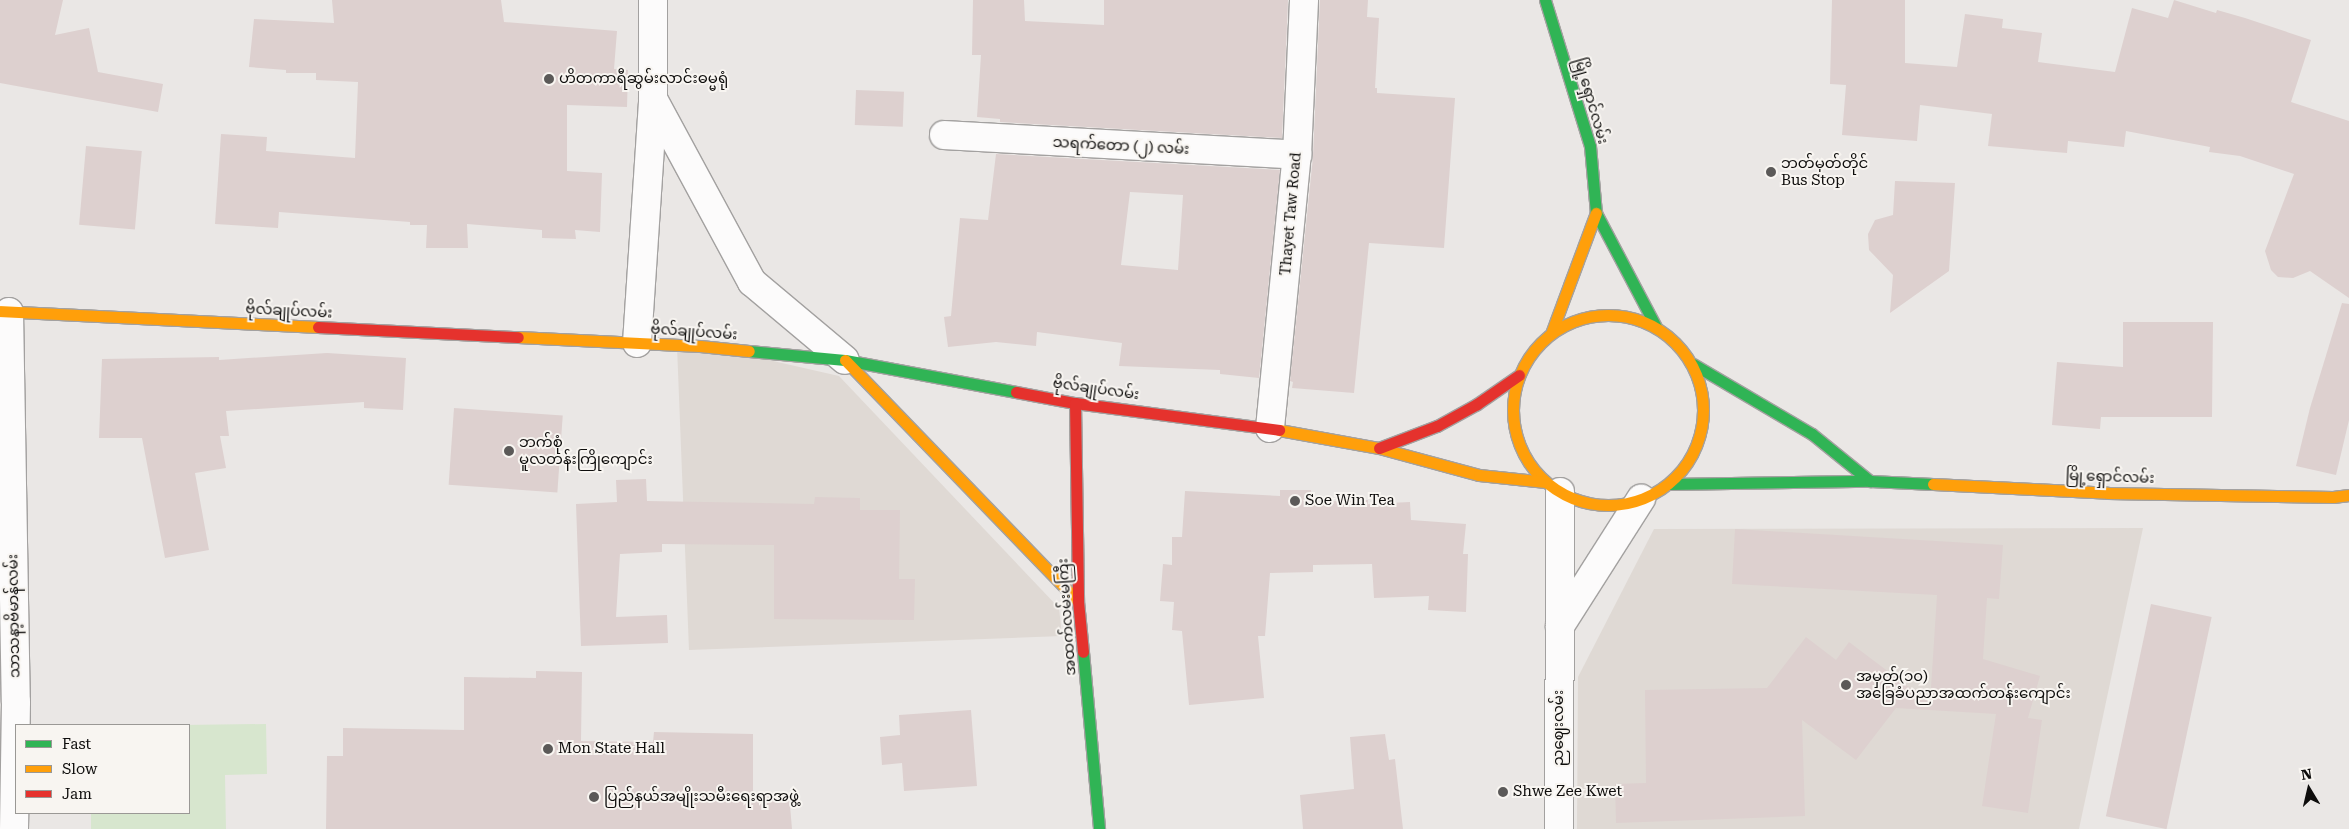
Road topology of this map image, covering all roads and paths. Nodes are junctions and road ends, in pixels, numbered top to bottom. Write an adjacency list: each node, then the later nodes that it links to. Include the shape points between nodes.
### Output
1 (653, 0): 4 (street)
2 (1304, 0): 6 (street, Thayet Taw Road)
3 (1546, 0): 7 (main road, မြို့ရှောင်လမ်း, via 1590,146)
4 (653, 99): 11 (street); 12 (street, via 752,282)
5 (944, 136): 6 (street, သရက်တော (၂) လမ်း)
6 (1297, 155): 16 (street, Thayet Taw Road)
7 (1596, 213): 9 (main road, မြို့ရှောင်လမ်း); 10 (main road, မြို့ရှောင်လမ်း)
8 (5, 312): 11 (main road, ဗိုလ်ချုပ်လမ်း); 25 (street, သာသနာ့ဗိမာန်လမ်း)
9 (1656, 326): 10 (main road, via 1631,316 1603,314 1577,319); 13 (main road, via 1677,343)
10 (1552, 331): 14 (main road, via 1532,351)
11 (637, 343): 12 (main road, ဗိုလ်ချုပ်လမ်း)
12 (845, 360): 15 (main road, ဗိုလ်ချုပ်လမ်း); 23 (main road)
13 (1693, 364): 18 (main road, via 1812,434); 19 (main road, via 1703,395 1702,428 1690,459)
14 (1519, 375): 17 (main road, via 1437,426); 20 (main road, via 1512,404 1515,433 1526,460)
15 (1075, 403): 16 (main road, ဗိုလ်ချုပ်လမ်း); 23 (main road, အထက်လမ်းမကြီး)
16 (1270, 428): 17 (main road, ဗိုလ်ချုပ်လမ်း)
17 (1379, 448): 20 (main road, ဗိုလ်ချုပ်လမ်း, via 1479,475)
18 (1870, 480): 19 (main road, မြို့ရှောင်လမ်း); 21 (main road, မြို့ရှောင်လမ်း, via 2108,493)
19 (1669, 484): 22 (main road)
20 (1553, 488): 22 (main road, via 1586,503 1614,505); 24 (street, ညဈေးလမ်း)
21 (2349, 495)
22 (1641, 499): 24 (street)
23 (1078, 601): 28 (main road, အထက်လမ်းမကြီး)
24 (1560, 626): 29 (street, ညဈေးလမ်း)
25 (16, 724)
26 (15, 766): 27 (street, သာသနာ့ဗိမာန်လမ်း)
27 (14, 829)
28 (1099, 829)
29 (1559, 829)

